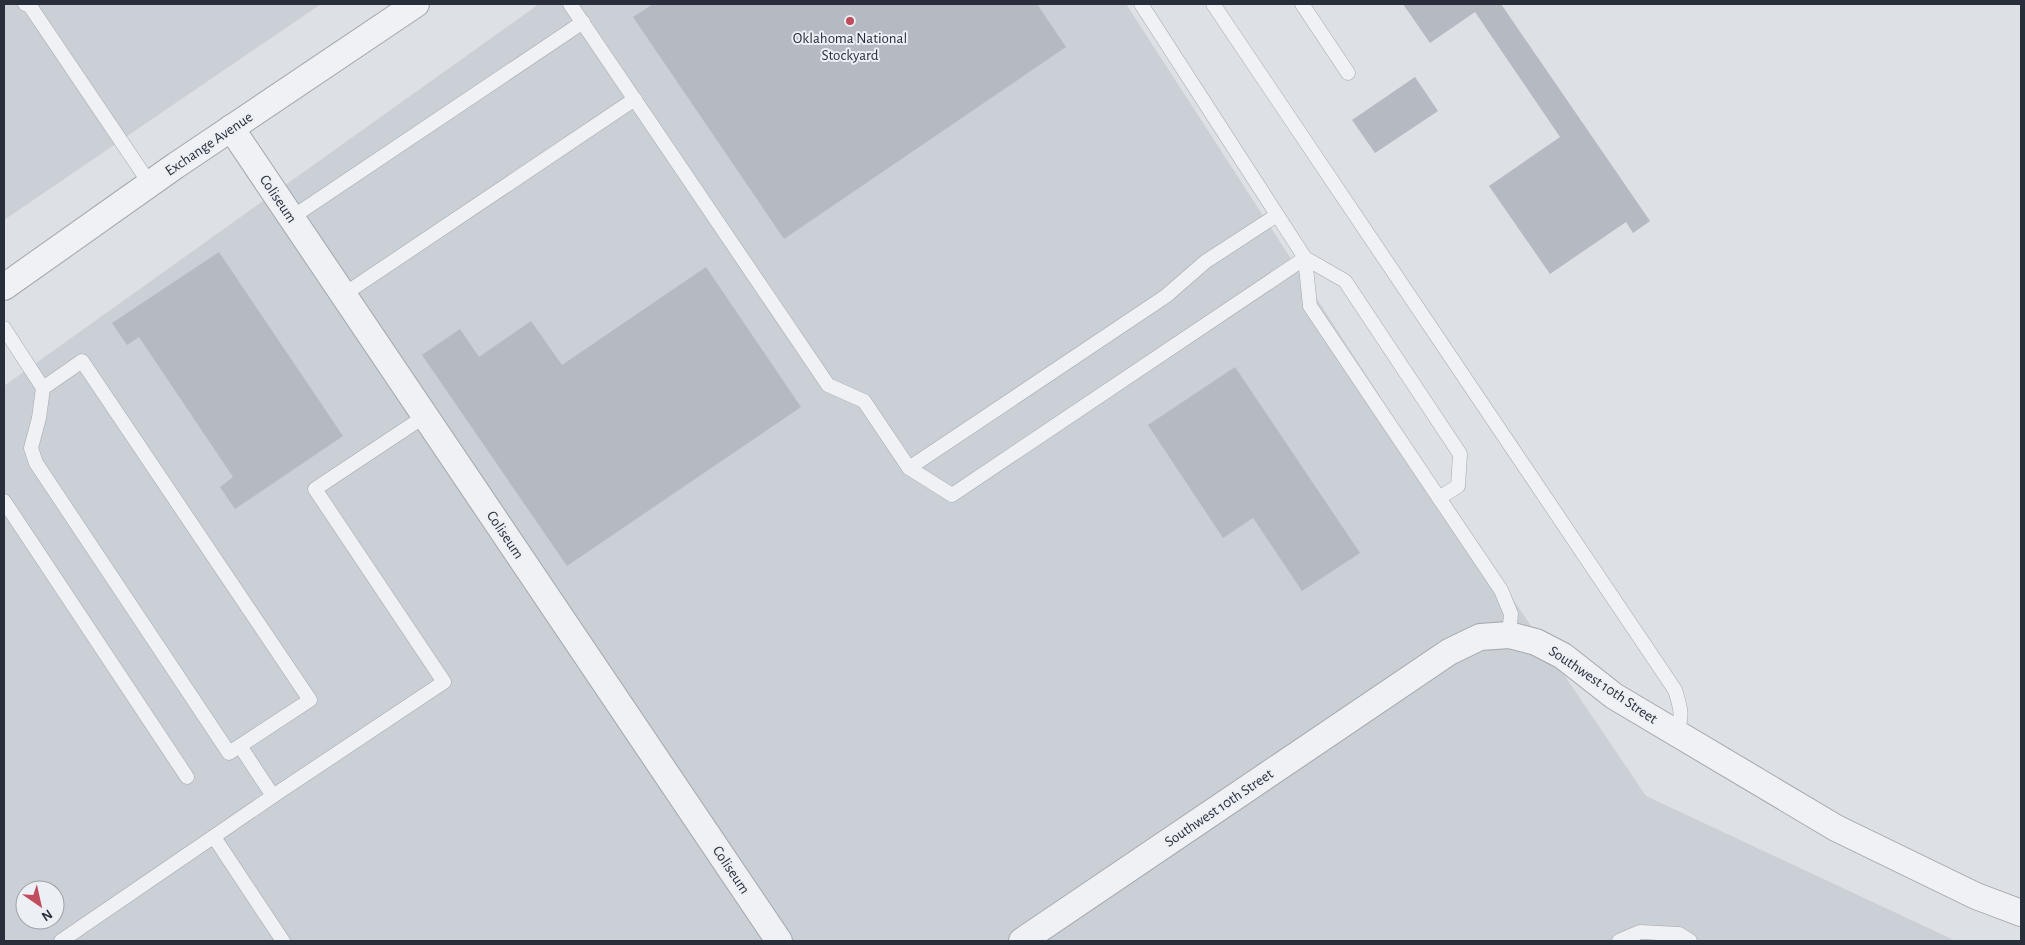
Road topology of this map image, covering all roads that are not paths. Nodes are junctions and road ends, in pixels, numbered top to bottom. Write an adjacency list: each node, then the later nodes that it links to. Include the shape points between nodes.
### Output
1 (25, 4): 11 (lane, via 30,6)
2 (416, 4): 10 (street, Exchange Avenue)
3 (570, 4): 7 (lane)
4 (1141, 4): 12 (lane)
5 (1213, 4): 24 (lane, via 1675,690 1681,710 1681,723)
6 (1302, 4): 8 (lane)
7 (583, 22): 9 (lane); 13 (lane)
8 (1348, 73)
9 (635, 100): 16 (lane); 20 (lane, via 828,385 864,401)
10 (231, 128): 11 (street, Exchange Avenue); 13 (street, Coliseum)
11 (150, 184): 15 (street, Exchange Avenue)
12 (1277, 215): 14 (lane); 20 (lane, via 1205,262 1166,296)
13 (291, 218): 16 (street, Coliseum)
14 (1305, 258): 20 (lane, via 952,495); 21 (lane, via 1310,306); 21 (lane, via 1345,281 1460,454 1458,486)
15 (4, 287)
16 (343, 295): 19 (street, Coliseum)
17 (4, 328): 18 (lane)
18 (43, 388): 25 (lane, via 31,448 36,463 229,753); 25 (lane, via 82,361 310,700)
19 (425, 416): 27 (lane, via 315,489 444,682); 32 (street, Coliseum)
20 (909, 468)
21 (1439, 498): 23 (lane, via 1501,590 1512,614)
22 (4, 501): 26 (lane)
23 (1509, 634): 24 (street, Southwest 10th Street, via 1536,642 1563,656 1614,696); 33 (street, Southwest 10th Street, via 1480,636 1449,652)
24 (1676, 732): 29 (street, Southwest 10th Street, via 1836,828 1976,896)
25 (240, 746): 27 (lane)
26 (187, 776)
27 (273, 796): 28 (lane)
28 (214, 837): 30 (lane); 31 (lane)
29 (2021, 914)
30 (60, 941)
31 (283, 941)
32 (779, 941)
33 (1022, 941)
34 (1619, 941): 35 (lane, via 1640,932 1679,934)
35 (1690, 941)

